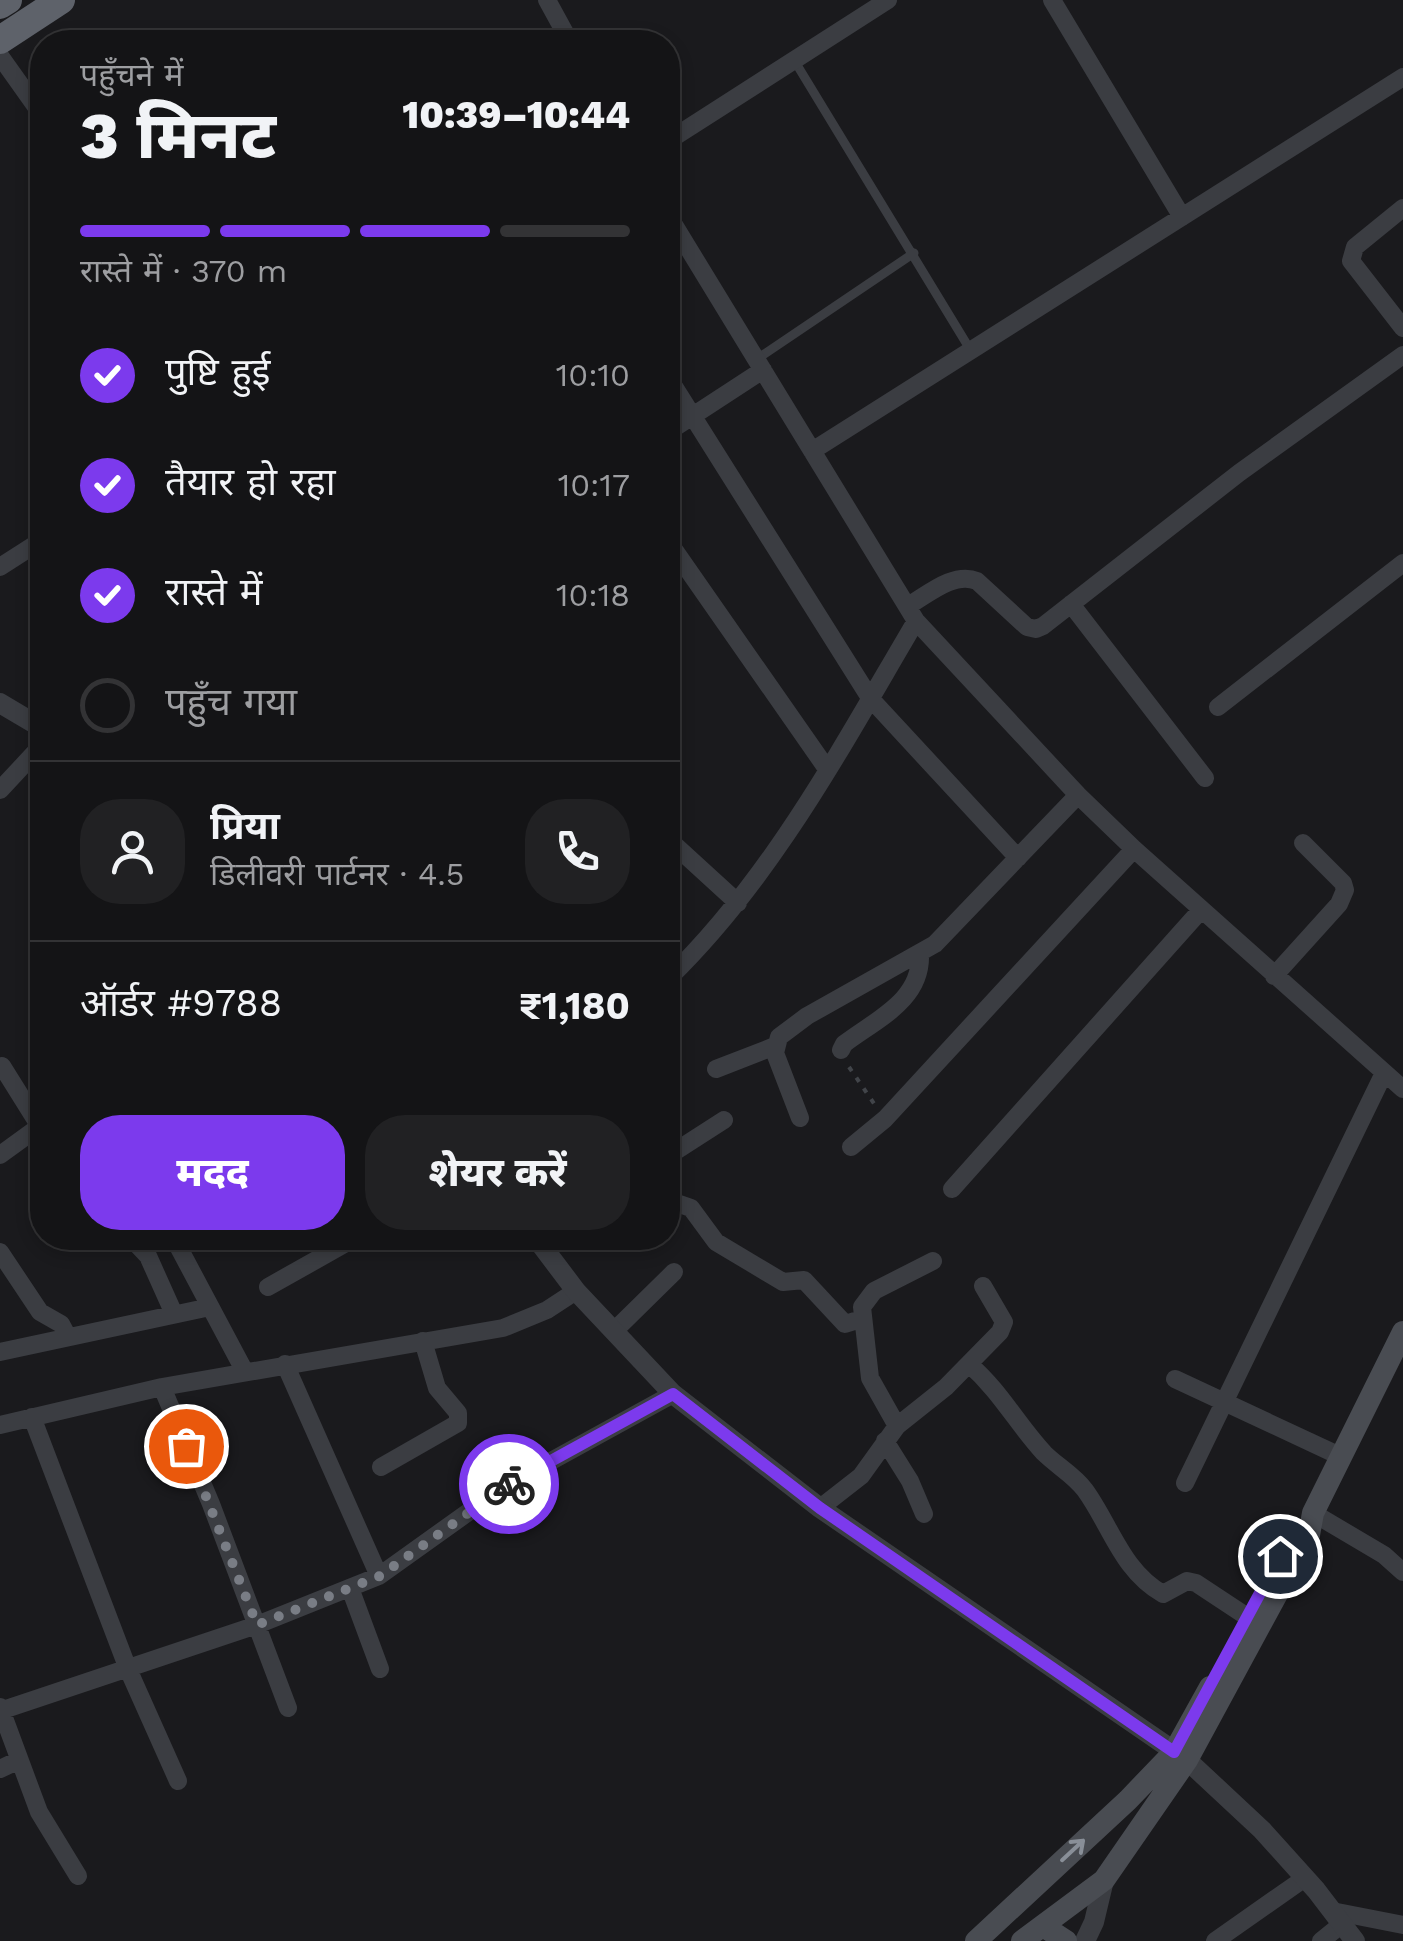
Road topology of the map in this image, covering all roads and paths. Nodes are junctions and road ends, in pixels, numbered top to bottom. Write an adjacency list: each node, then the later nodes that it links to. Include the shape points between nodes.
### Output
1 (8, 0): 6 (highway)
2 (62, 0): 9 (highway)
3 (548, 0): 8 (street)
4 (888, 0): 7 (street)
5 (1052, 0): 16 (street)
6 (0, 5)
7 (863, 6): 11 (street)
8 (564, 30)
9 (0, 40)
10 (0, 56): 13 (street)
11 (794, 60): 14 (street); 18 (lane)
12 (1403, 78): 16 (street)
13 (30, 97)
14 (680, 134)
15 (1403, 208): 19 (street, via 1355,247 1351,260)
16 (1182, 218): 20 (street)
17 (680, 235): 22 (street)
18 (914, 253): 20 (lane); 22 (lane)
19 (1403, 328)
20 (970, 351): 26 (street)
21 (1403, 354): 31 (street)
22 (760, 365): 24 (street); 26 (street)
23 (680, 398): 24 (street)
24 (691, 417): 25 (street); 33 (street)
25 (680, 424)
26 (812, 451): 32 (street)
27 (30, 548): 30 (street)
28 (680, 557): 38 (street)
29 (1403, 563): 35 (street)
30 (0, 567)
31 (1071, 604): 32 (street, via 1036,630 968,577 954,580); 39 (street)
32 (912, 614): 33 (street); 41 (street)
33 (870, 698): 38 (street); 45 (street)
34 (0, 703): 36 (street)
35 (1218, 707)
36 (30, 721)
37 (30, 757): 40 (street)
38 (827, 770): 46 (street)
39 (1205, 778)
40 (0, 790)
41 (1078, 795): 44 (street); 45 (street)
42 (1303, 842): 50 (street, via 1345,890 1340,904)
43 (680, 850): 46 (street)
44 (1134, 850): 47 (street); 60 (street)
45 (1018, 858): 48 (street)
46 (738, 903): 49 (street)
47 (1201, 910): 50 (street); 65 (street)
48 (920, 954): 51 (street, via 788,1028); 52 (street, via 908,996)
49 (680, 968)
50 (1274, 976): 55 (street)
51 (776, 1046): 54 (street); 58 (street)
52 (841, 1050): 60 (path)
53 (2, 1066): 57 (street)
54 (716, 1069)
55 (1384, 1074): 56 (street); 92 (street)
56 (1403, 1089)
57 (30, 1111)
58 (800, 1118)
59 (724, 1120): 64 (street)
60 (885, 1120): 62 (street)
61 (30, 1134): 63 (street)
62 (851, 1147)
63 (2, 1148)
64 (680, 1148)
65 (952, 1190)
66 (680, 1204): 80 (street, via 691,1208 716,1242 783,1282 804,1280 845,1324)
67 (142, 1250): 79 (street)
68 (180, 1250): 78 (street)
69 (333, 1250): 75 (street)
70 (550, 1250): 77 (street)
71 (0, 1252): 74 (street)
72 (933, 1260): 80 (street, via 874,1291)
73 (674, 1272): 81 (street)
74 (6, 1277): 82 (street)
75 (268, 1286)
76 (983, 1286): 87 (street, via 1004,1322)
77 (576, 1292): 81 (street); 83 (street, via 515,1324)
78 (210, 1307): 79 (street); 88 (street)
79 (174, 1314): 82 (street)
80 (861, 1318): 95 (street, via 870,1378)
81 (614, 1331): 91 (street)
82 (68, 1337): 85 (street)
83 (424, 1342): 86 (street); 98 (street, via 437,1388 458,1413 458,1423)
84 (1401, 1343): 97 (main road)
85 (0, 1352)
86 (285, 1364): 88 (street); 104 (street)
87 (969, 1364): 95 (street); 106 (street, via 1045,1454 1082,1486 1123,1558 1156,1590 1163,1594 1196,1583)
88 (245, 1372): 90 (street)
89 (1175, 1379): 92 (street)
90 (162, 1387): 93 (street); 107 (street)
91 (673, 1394): 100 (street); 104 (street, via 502,1488)
92 (1224, 1402): 97 (street); 99 (street)
93 (32, 1417): 94 (street); 108 (street)
94 (0, 1425)
95 (897, 1426): 96 (street)
96 (884, 1442): 100 (street, via 872,1466); 101 (street)
97 (1342, 1458): 102 (main road)
98 (381, 1467)
99 (1185, 1483)
100 (820, 1508): 112 (street)
101 (924, 1514)
102 (1313, 1514): 103 (street); 106 (main road, via 1296,1526); 112 (main road, via 1309,1534)
103 (1403, 1572)
104 (380, 1576): 105 (street)
105 (350, 1588): 107 (street); 109 (street)
106 (1249, 1618): 112 (main road)
107 (257, 1625): 108 (street); 110 (street)
108 (128, 1670): 111 (street); 115 (street)
109 (380, 1670)
110 (288, 1708)
111 (0, 1709): 113 (street)
112 (1180, 1756): 116 (main road); 117 (main road); 120 (street)
113 (19, 1760): 114 (street); 119 (street, via 46,1826)
114 (0, 1769)
115 (178, 1781)
116 (1128, 1800): 117 (main road); 118 (main road, one-way to 116)
117 (1147, 1817): 121 (main road)
118 (1046, 1875): 122 (main road); 126 (main road)
119 (78, 1876)
120 (1305, 1878): 124 (street); 130 (street)
121 (1104, 1880): 122 (main road); 129 (street)
122 (1073, 1905): 125 (main road)
123 (1403, 1924): 124 (street)
124 (1343, 1925): 131 (street)
125 (1043, 1926): 127 (main road); 128 (main road)
126 (976, 1941)
127 (1022, 1941)
128 (1066, 1941)
129 (1084, 1941)
130 (1215, 1941)
131 (1321, 1941)

